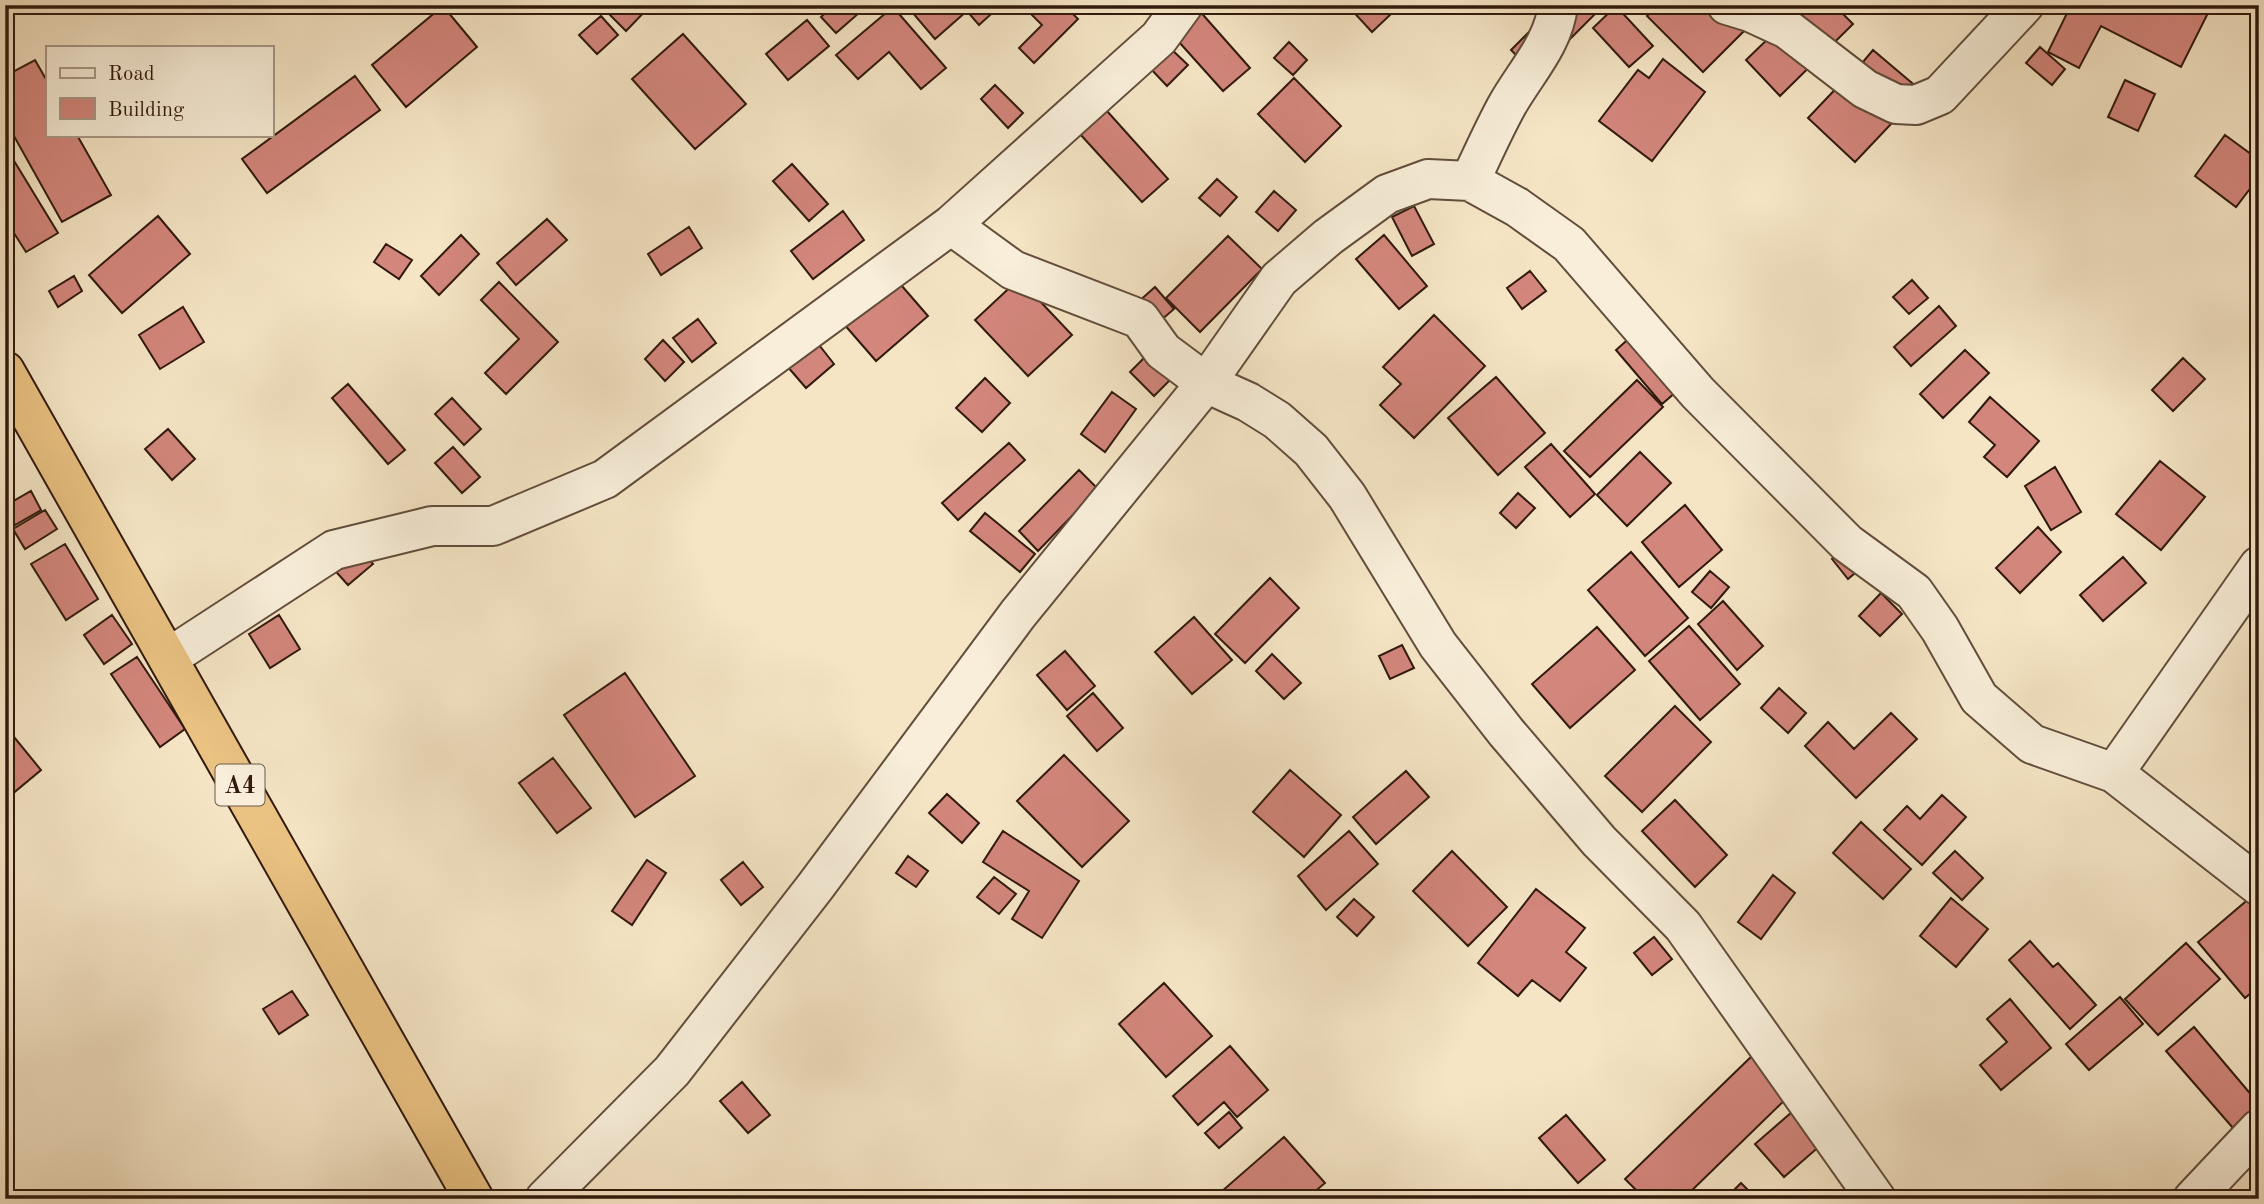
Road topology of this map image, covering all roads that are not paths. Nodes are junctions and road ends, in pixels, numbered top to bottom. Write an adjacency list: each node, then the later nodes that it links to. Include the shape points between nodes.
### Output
1 (1183, 5): 6 (street, via 1159,38)
2 (1558, 5): 5 (street, via 1549,37 1507,106)
3 (1727, 5): 4 (street, via 1787,29 1865,89 1896,104 1916,105 1940,95)
4 (2024, 5)
5 (1470, 181): 8 (street, via 1428,179 1387,194 1328,237 1279,279); 11 (street, via 1569,244 1698,393 1847,543 1914,592 1979,698 2032,744)
6 (951, 225): 8 (street, via 1013,270 1140,319 1163,351); 10 (street, via 605,479 493,526 432,526 334,550)
7 (5, 371): 10 (highway, A4)
8 (1206, 383): 15 (street, via 1018,614 672,1071); 16 (street, via 1277,420 1311,450 1347,496 1437,645 1599,841 1683,926)
9 (2259, 566): 11 (street)
10 (168, 658): 14 (highway, A4)
11 (2114, 773): 12 (street)
12 (2259, 886)
13 (2259, 1129): 17 (street)
14 (474, 1199)
15 (545, 1199)
16 (1876, 1199)
17 (2193, 1199)

